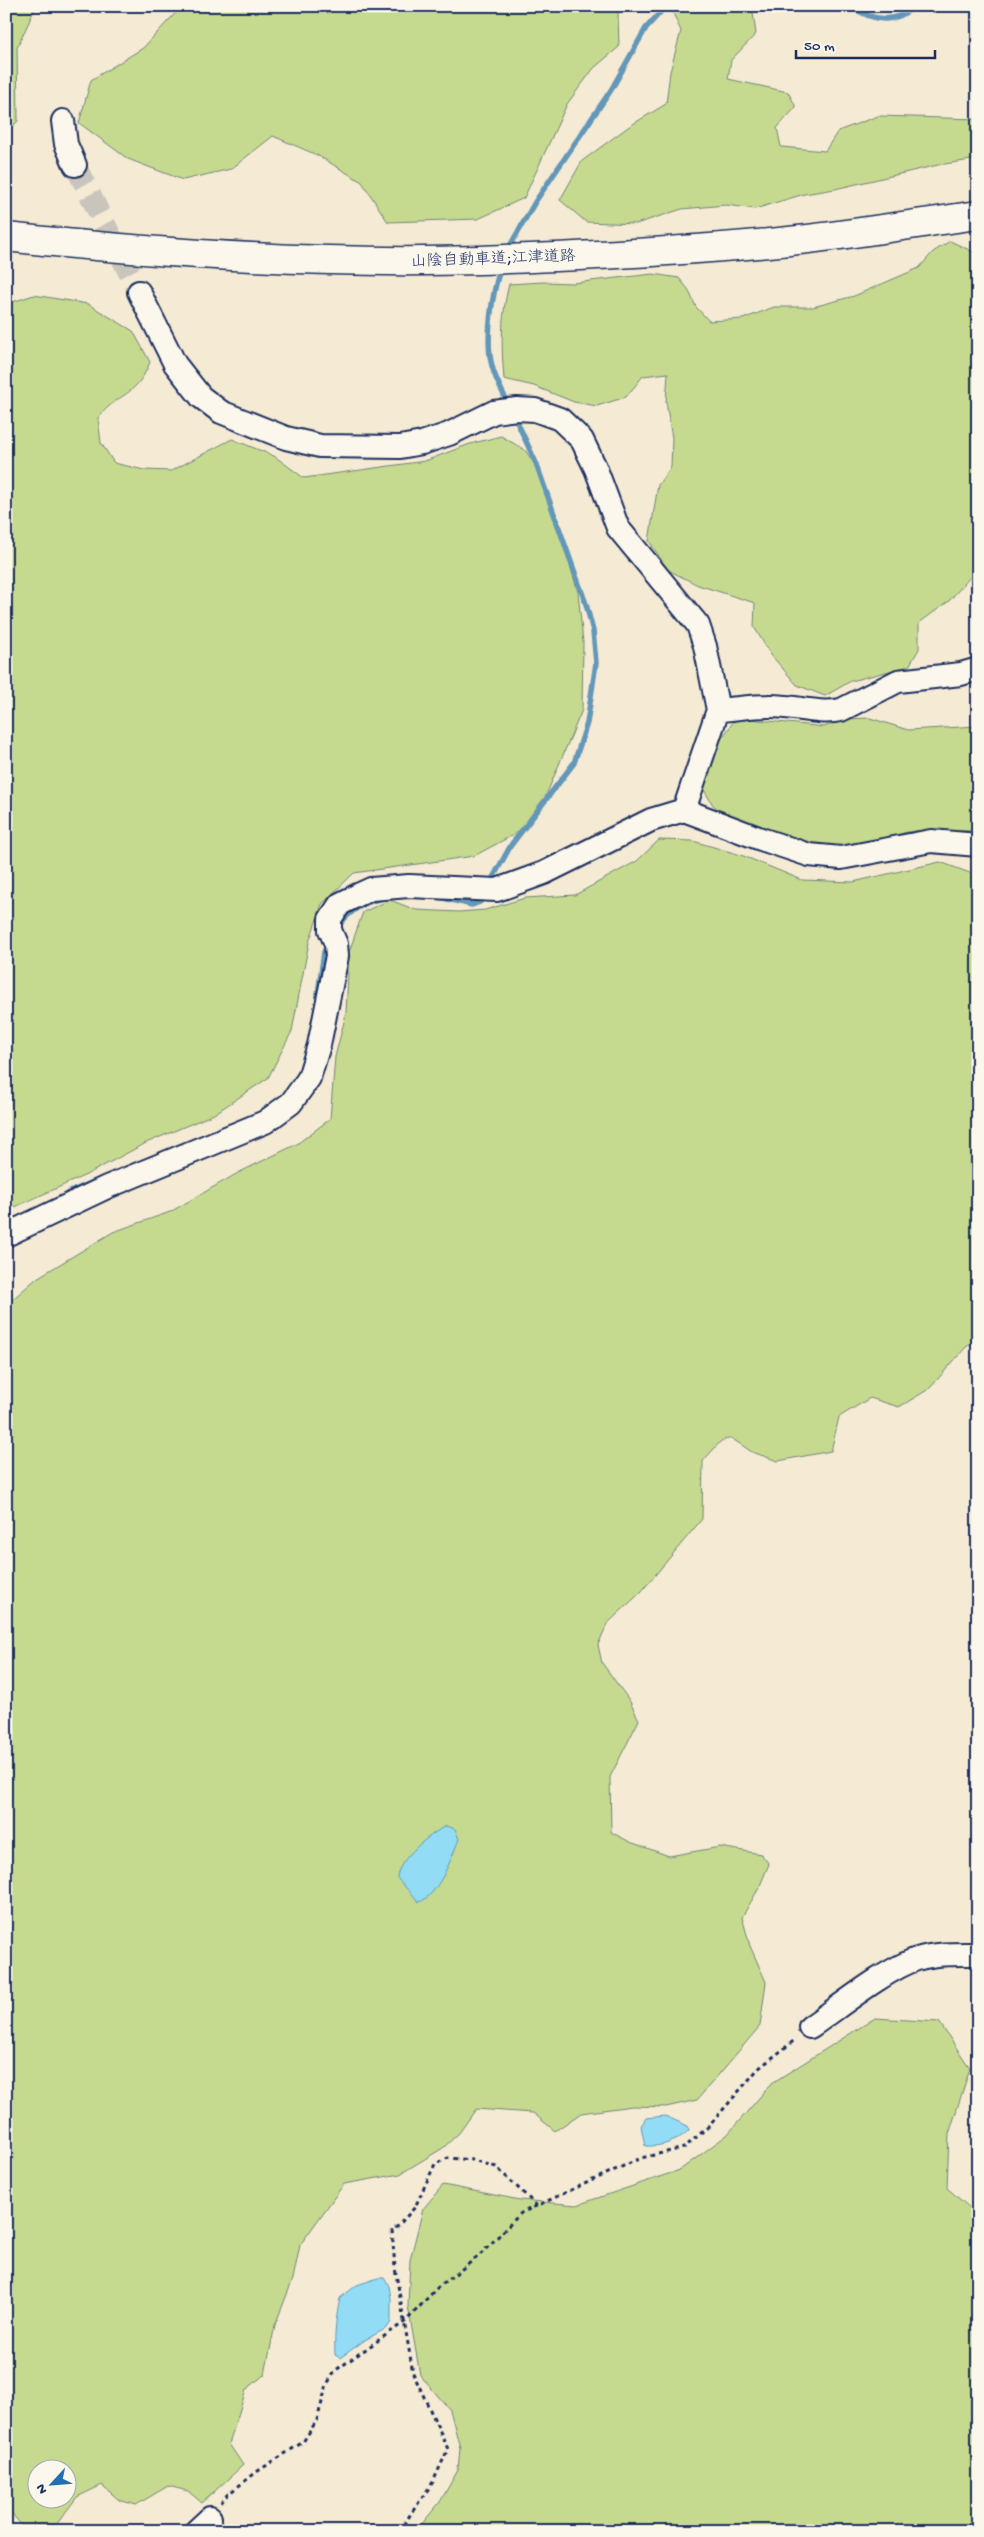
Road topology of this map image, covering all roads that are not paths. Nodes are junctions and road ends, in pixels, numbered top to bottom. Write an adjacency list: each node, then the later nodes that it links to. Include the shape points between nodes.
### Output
1 (63, 121): 2 (street, via 66,144)
2 (75, 165)
3 (978, 215): 4 (highway, 山陰自動車道;江津道路, via 807,239 479,260 325,259 100,247)
4 (6, 237)
5 (139, 292): 7 (street, via 174,364 201,397 221,412 286,438 320,446 400,447 449,434 511,409 535,410 560,420 582,440 618,528 698,625 706,646)
6 (978, 669): 7 (street, via 898,681 841,710 802,711 770,706)
7 (718, 710): 8 (street)
8 (684, 810): 9 (street, via 809,855 841,858 931,841); 10 (street, via 651,820 544,873 487,891 432,885 371,889 340,904 330,919 337,956 319,1045 309,1078 291,1103 265,1122 106,1187)
9 (978, 845)
10 (6, 1235)
11 (978, 1954): 12 (street, via 945,1954 915,1959)
12 (810, 2027)

